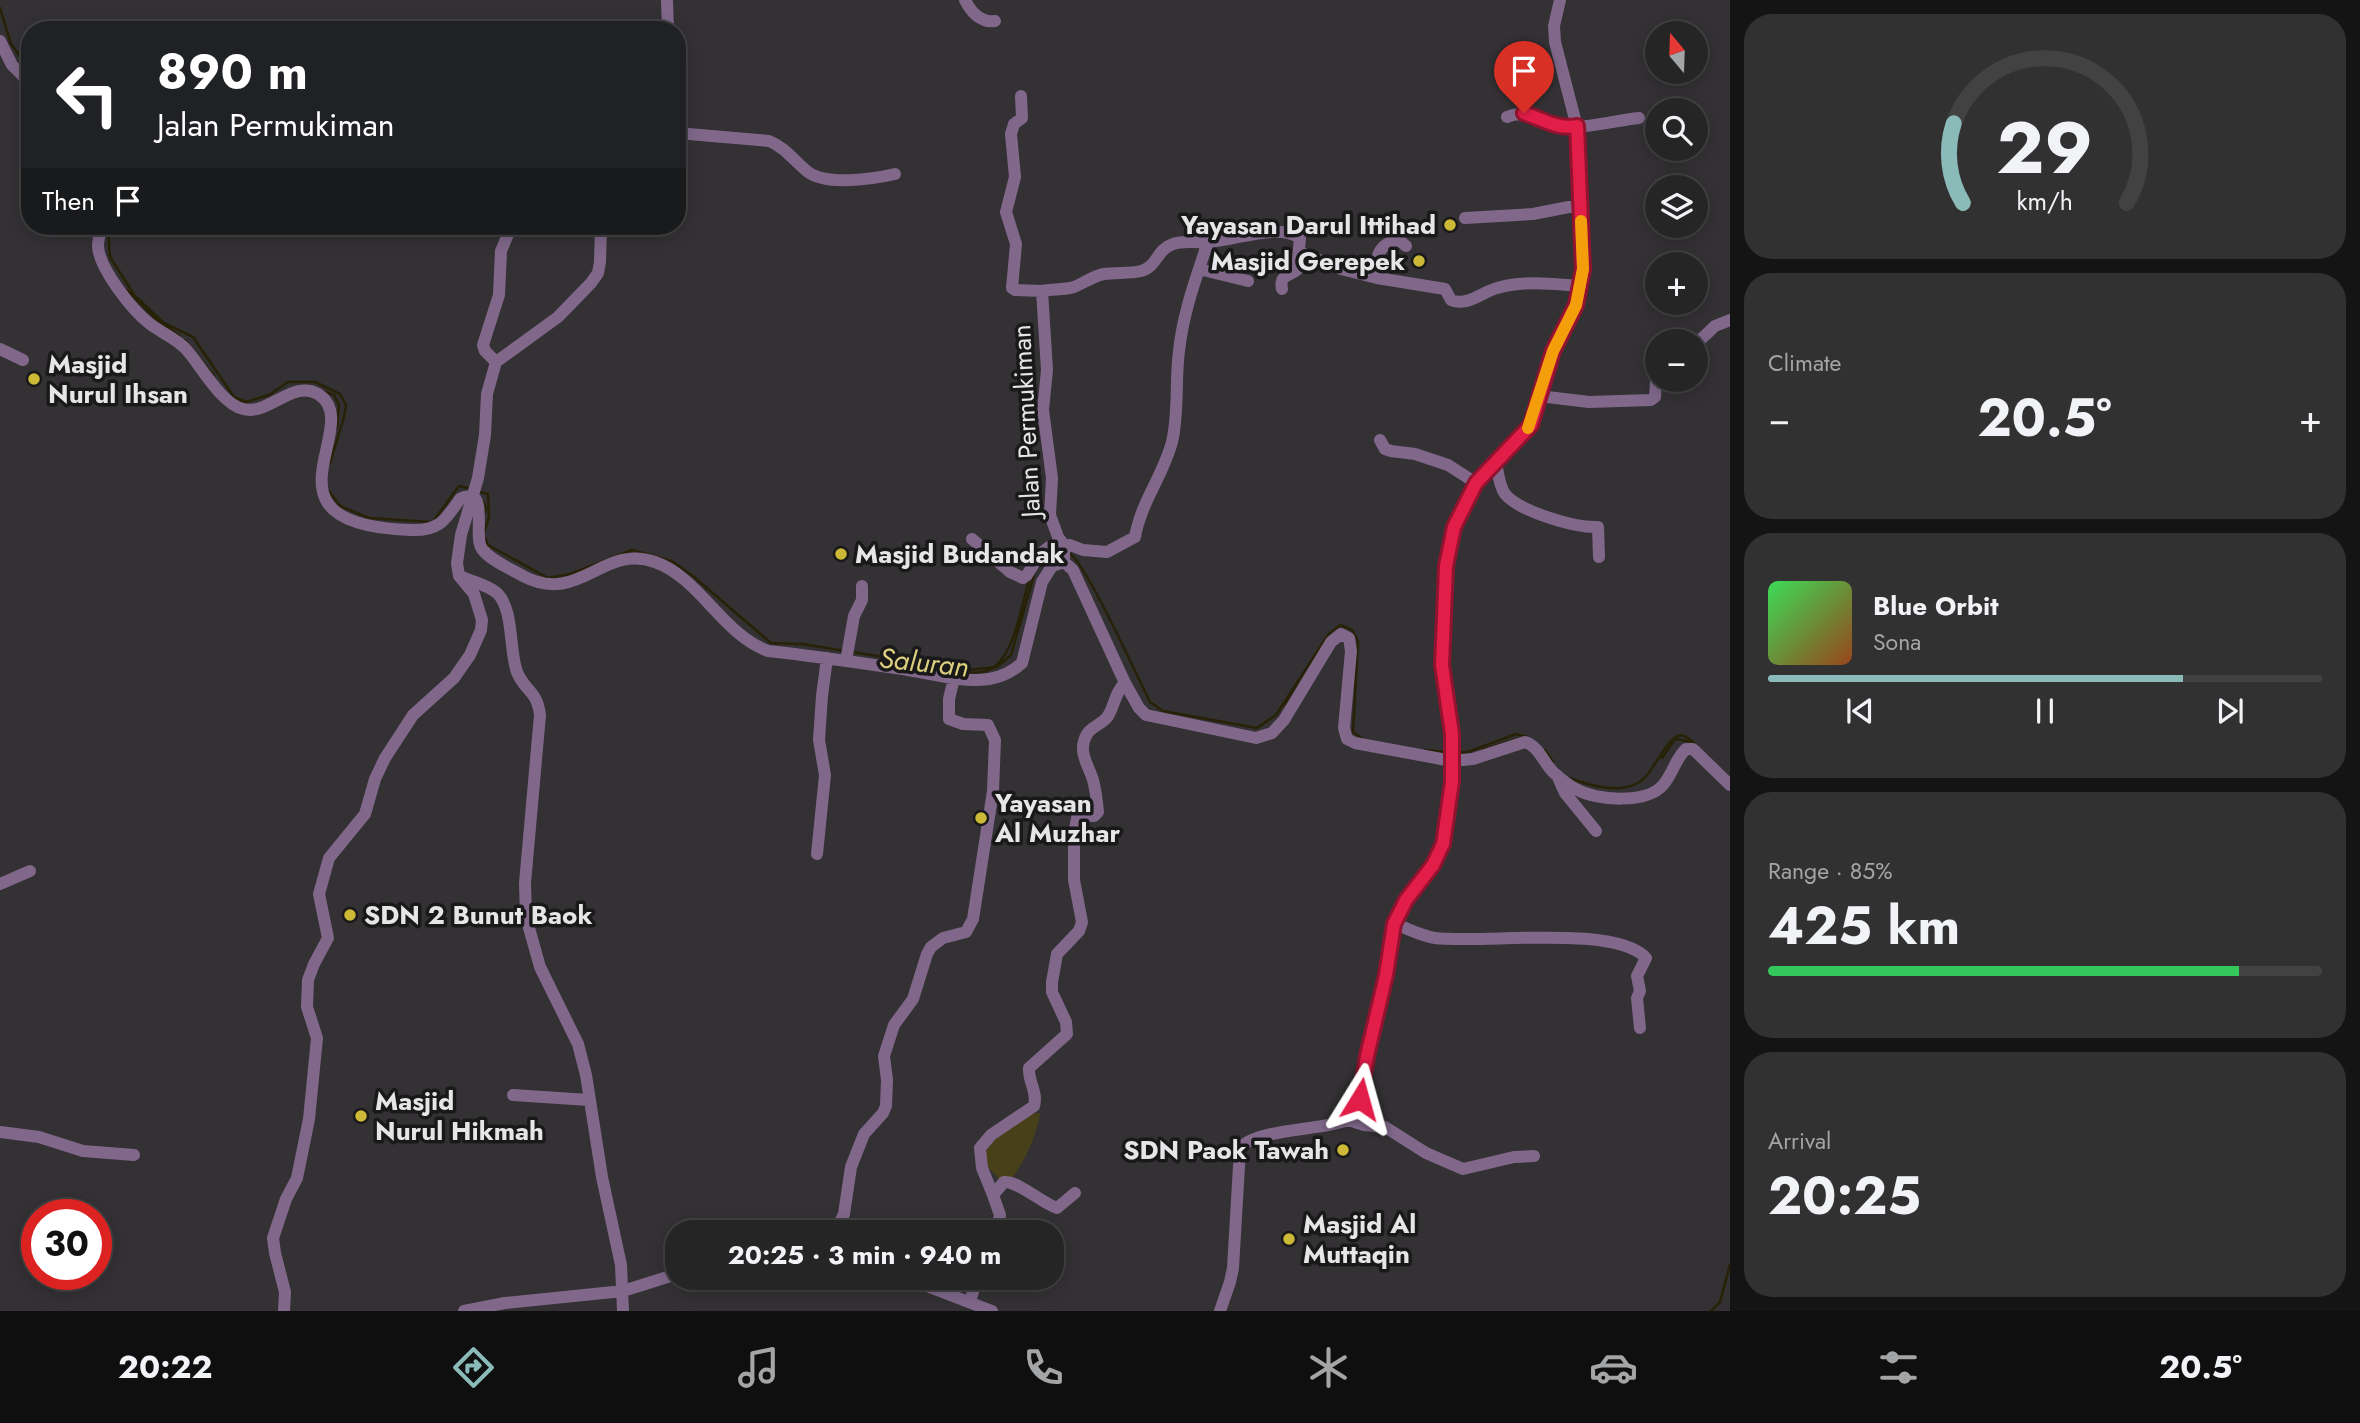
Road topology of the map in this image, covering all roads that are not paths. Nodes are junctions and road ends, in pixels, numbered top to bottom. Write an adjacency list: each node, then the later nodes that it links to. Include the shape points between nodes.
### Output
1 (667, 0): 4 (street)
2 (965, 0): 5 (street, via 976,15)
3 (1560, 0): 11 (street, via 1555,42)
4 (668, 21)
5 (995, 21)
6 (0, 40): 7 (street)
7 (21, 74)
8 (1021, 96): 27 (street, Jalan Permukiman, via 1022,118 1011,134 1015,177 1006,212 1016,244 1012,288)
9 (1507, 117): 11 (street, via 1524,113 1553,124)
10 (1639, 118): 11 (street)
11 (1577, 126): 14 (street)
12 (686, 134): 13 (street, via 769,141 809,173 823,178)
13 (895, 174)
14 (1579, 205): 15 (street, via 1533,214); 25 (street)
15 (1465, 218)
16 (100, 235): 38 (street, via 102,261 131,305 152,326 181,344 212,385 236,406 252,410 304,390 323,399 331,424 321,482 327,502 342,518 376,527 427,530 440,525 460,499)
17 (508, 235): 32 (street, via 501,251 499,295 483,345)
18 (600, 235): 32 (street, via 598,273 591,284 558,317)
19 (1208, 242): 21 (street, Jalan Permukiman, via 1283,233 1300,237); 22 (street, Jalan Permukiman); 27 (street, Jalan Permukiman, via 1173,244 1152,267 1138,272 1103,274 1073,287)
20 (1406, 246): 23 (street, via 1397,240 1379,252)
21 (1300, 252): 23 (street, Jalan Permukiman); 26 (street, via 1297,270 1284,276)
22 (1199, 268): 24 (street); 40 (street, Jalan Permukiman, via 1183,318 1171,444 1147,496 1135,537 1107,552 1075,546)
23 (1377, 278): 25 (street, Jalan Permukiman, via 1446,289 1451,300 1461,303 1500,287)
24 (1248, 281)
25 (1580, 286): 34 (street)
26 (1282, 289)
27 (1042, 292): 40 (street, Jalan Permukiman, via 1050,515)
28 (1730, 320): 29 (street)
29 (1708, 333)
30 (0, 349): 31 (street)
31 (23, 360)
32 (496, 362): 38 (street)
33 (1655, 392): 34 (street, via 1651,400 1589,402)
34 (1539, 396): 36 (street, via 1531,425)
35 (1380, 440): 37 (street, via 1391,452 1448,465)
36 (1496, 462): 37 (street); 41 (street, via 1508,497 1551,518 1598,527)
37 (1476, 483): 48 (street, via 1454,527 1446,566 1442,665)
38 (472, 495): 42 (street, via 460,541); 45 (street, via 480,506 482,549 533,581 548,585 573,582 616,561 655,562 679,577 759,648)
39 (972, 539): 40 (street, Jalan Permukiman, via 1023,578 1043,550 1054,545)
40 (1064, 553): 46 (street, via 1042,582 1022,663 1013,672 988,679); 47 (street)
41 (1599, 557)
42 (459, 576): 58 (street, via 490,588 506,605 517,671 538,701 526,917 540,967 578,1044); 72 (street, via 474,594 482,620 470,655 453,678 413,715 385,758 365,814 329,858 321,882 328,938 308,980 307,1007 317,1038 309,1119 297,1178 274,1238 285,1292)
43 (862, 586): 44 (street)
44 (847, 655): 45 (street); 46 (street)
45 (827, 658): 52 (street, via 819,740 825,775)
46 (954, 678): 65 (street, via 949,719 988,725 995,740 993,791 973,919 965,932 931,947 913,999 894,1025 884,1056 886,1106 864,1134 851,1167)
47 (1125, 683): 48 (street, via 1146,715 1256,738 1272,733 1284,720 1331,642 1343,635 1349,638 1351,651 1347,739); 64 (street, via 1118,689 1110,714 1087,733 1083,750 1098,812 1077,818 1074,880 1082,922 1057,954 1052,982 1067,1034 1030,1069 1034,1106 991,1135 980,1149)
48 (1452, 760): 49 (street, via 1473,759 1525,742 1532,744); 55 (street, via 1443,844)
49 (1556, 775): 50 (street, via 1590,794 1638,797 1661,787 1681,754 1693,749); 51 (street)
50 (1730, 785)
51 (1596, 831)
52 (817, 854)
53 (30, 870): 54 (street)
54 (0, 884)
55 (1394, 924): 56 (street, via 1432,937 1579,937 1643,955 1646,958 1637,976); 59 (street, via 1359,1108)
56 (1640, 1028)
57 (513, 1095): 58 (street)
58 (589, 1100): 70 (street)
59 (1349, 1120): 62 (street, via 1385,1126 1426,1153 1463,1169); 76 (street, via 1242,1144 1233,1268)
60 (0, 1132): 61 (street, via 39,1137 83,1151)
61 (134, 1156)
62 (1534, 1156)
63 (1075, 1193): 64 (street, via 1057,1208 1009,1181)
64 (993, 1195): 66 (street)
65 (841, 1220)
66 (999, 1220)
67 (665, 1278): 70 (street)
68 (938, 1290): 71 (street)
69 (974, 1290): 71 (street)
70 (623, 1292): 73 (street); 74 (street)
71 (970, 1302): 75 (street)
72 (284, 1311)
73 (464, 1311)
74 (623, 1311)
75 (992, 1311)
76 (1220, 1311)

